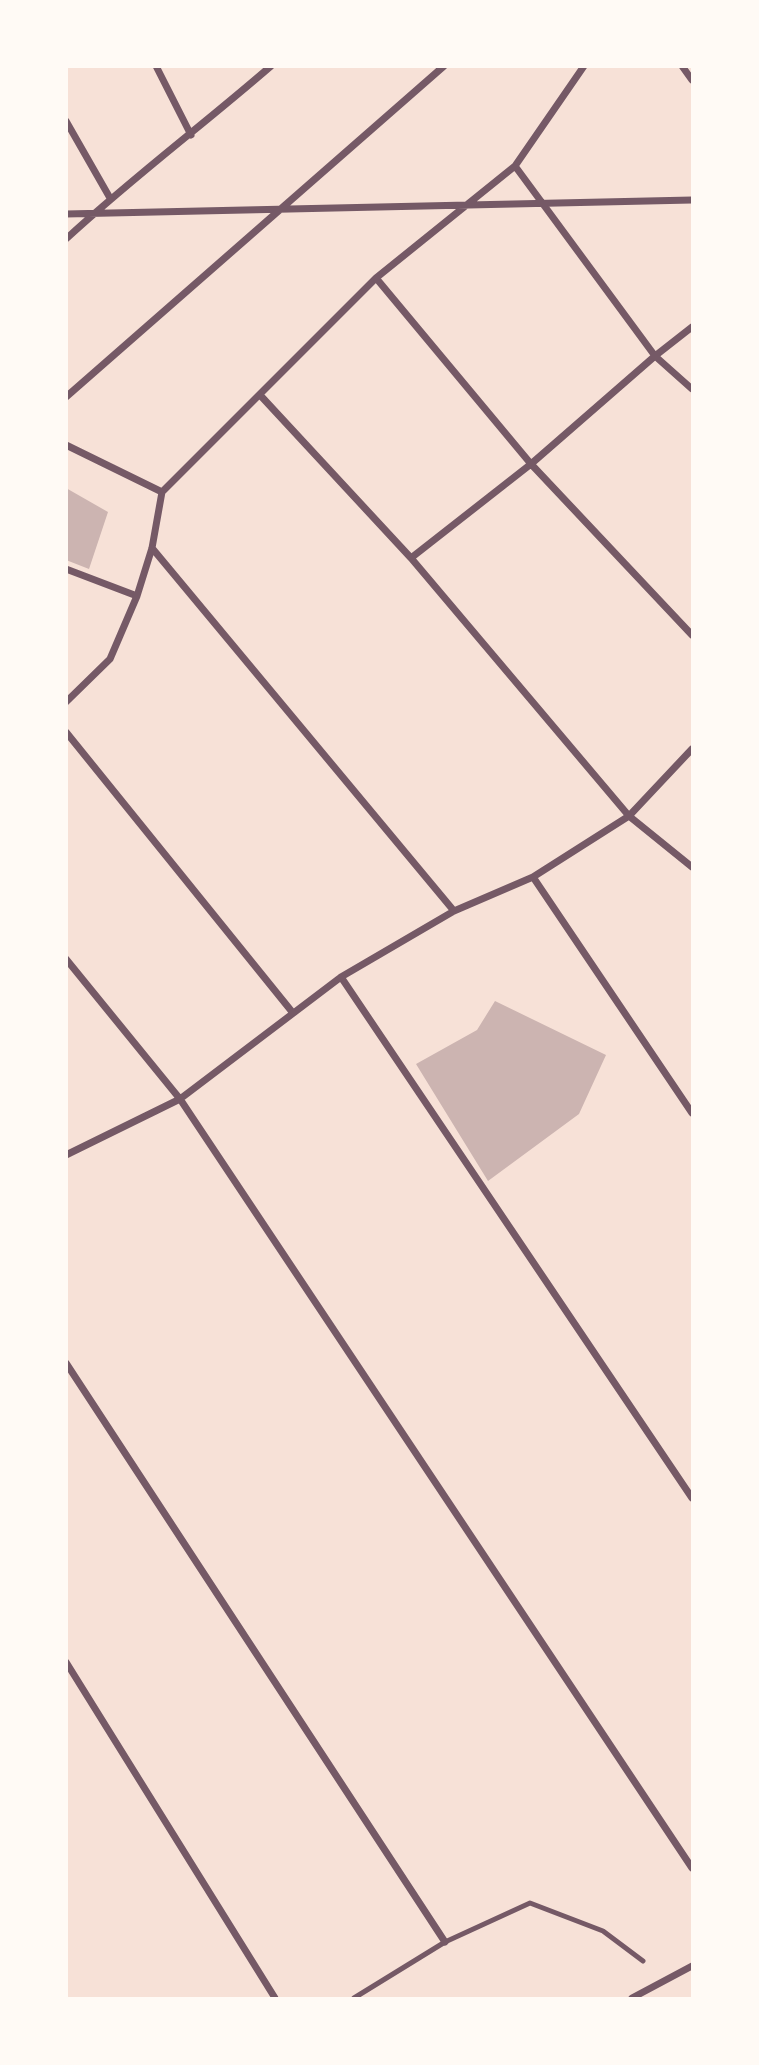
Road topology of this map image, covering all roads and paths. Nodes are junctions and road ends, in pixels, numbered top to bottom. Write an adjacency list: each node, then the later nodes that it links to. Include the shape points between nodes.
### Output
1 (156, 66): 8 (street)
2 (271, 66): 8 (street)
3 (443, 66): 19 (street)
4 (584, 66): 9 (street)
5 (682, 66): 6 (street)
6 (692, 80)
7 (66, 121): 10 (street)
8 (191, 135): 10 (street)
9 (515, 166): 14 (street); 16 (street)
10 (110, 198): 13 (street)
11 (692, 200): 12 (street)
12 (66, 214)
13 (66, 239)
14 (376, 278): 18 (street); 21 (street)
15 (692, 327): 16 (street)
16 (655, 356): 17 (street); 21 (street)
17 (692, 389)
18 (260, 395): 22 (street); 24 (street)
19 (66, 397)
20 (66, 445): 22 (street)
21 (531, 464): 24 (street); 27 (street)
22 (162, 492): 23 (street)
23 (152, 548): 26 (street); 34 (street)
24 (411, 558): 31 (street)
25 (66, 569): 26 (street)
26 (137, 596): 28 (street, via 110,659)
27 (692, 635)
28 (66, 702)
29 (66, 732): 37 (street)
30 (692, 750): 31 (street)
31 (629, 816): 32 (street); 33 (street)
32 (692, 867)
33 (533, 877): 34 (street); 39 (street)
34 (454, 911): 36 (street)
35 (66, 959): 38 (street)
36 (341, 977): 37 (street); 42 (street)
37 (293, 1013): 38 (street)
38 (180, 1099): 40 (street); 44 (street)
39 (692, 1113)
40 (66, 1155)
41 (66, 1363): 45 (street)
42 (692, 1499)
43 (66, 1662): 48 (street)
44 (692, 1868)
45 (445, 1942): 46 (lane, via 530,1903 603,1931); 49 (lane)
46 (643, 1961)
47 (692, 1966): 50 (street)
48 (275, 1998)
49 (354, 1998)
50 (632, 1998)

